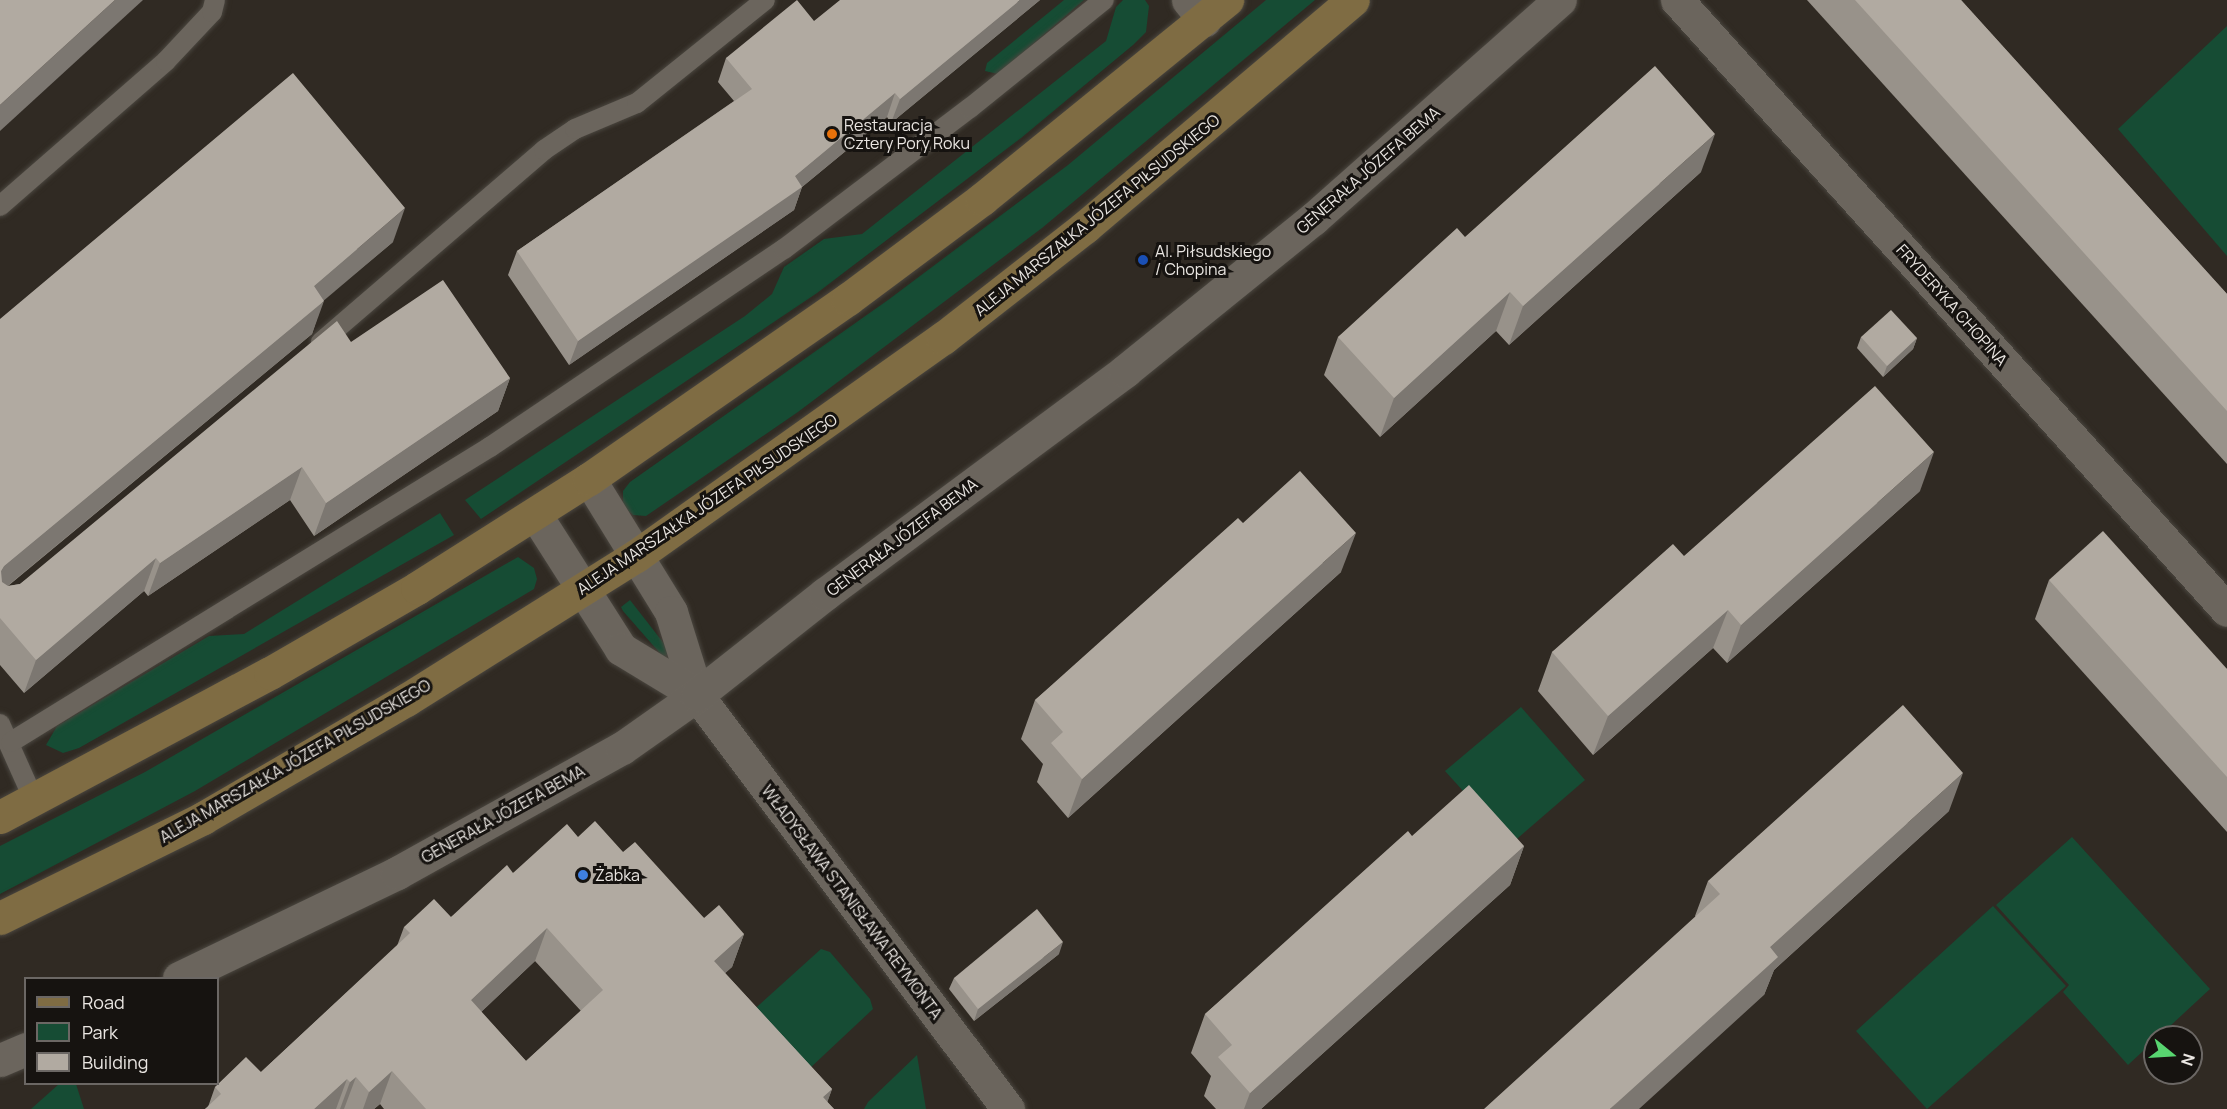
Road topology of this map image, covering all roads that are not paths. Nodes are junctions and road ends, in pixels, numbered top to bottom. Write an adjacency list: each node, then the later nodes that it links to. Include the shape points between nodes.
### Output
1 (215, 0): 8 (lane, via 212,12 166,61)
2 (765, 0): 9 (lane, via 637,103 575,129 544,150)
3 (1104, 0): 17 (lane, via 784,249 490,447)
4 (1353, 0): 12 (street, ALEJA MARSZAŁKA JÓZEFA PIŁSUDSKIEGO, via 1085,227 943,338)
5 (1560, 0): 15 (street, GENERAŁA JÓZEFA BEMA, via 1312,219 1125,371 825,594)
6 (1677, 0): 14 (street, FRYDERYKA CHOPINA)
7 (1206, 7): 10 (street, via 1062,136 848,299)
8 (0, 206)
9 (307, 354)
10 (589, 479): 11 (street); 12 (street, WŁADYSŁAWA STANISŁAWA REYMONTA)
11 (535, 514): 13 (street, WŁADYSŁAWA STANISŁAWA REYMONTA); 18 (street, via 270,673)
12 (636, 556): 13 (street, ALEJA MARSZAŁKA JÓZEFA PIŁSUDSKIEGO); 15 (street, WŁADYSŁAWA STANISŁAWA REYMONTA, via 671,612)
13 (583, 589): 15 (street, WŁADYSŁAWA STANISŁAWA REYMONTA, via 621,649); 20 (street, ALEJA MARSZAŁKA JÓZEFA PIŁSUDSKIEGO, via 406,700 203,818)
14 (2227, 610)
15 (697, 695): 21 (street, GENERAŁA JÓZEFA BEMA, via 622,748 397,873); 24 (street, WŁADYSŁAWA STANISŁAWA REYMONTA)
16 (0, 724): 17 (lane)
17 (11, 742): 18 (lane)
18 (34, 800): 19 (street)
19 (0, 817)
20 (0, 918)
21 (181, 977)
22 (24, 1050): 23 (street)
23 (0, 1060)
24 (1008, 1109)

